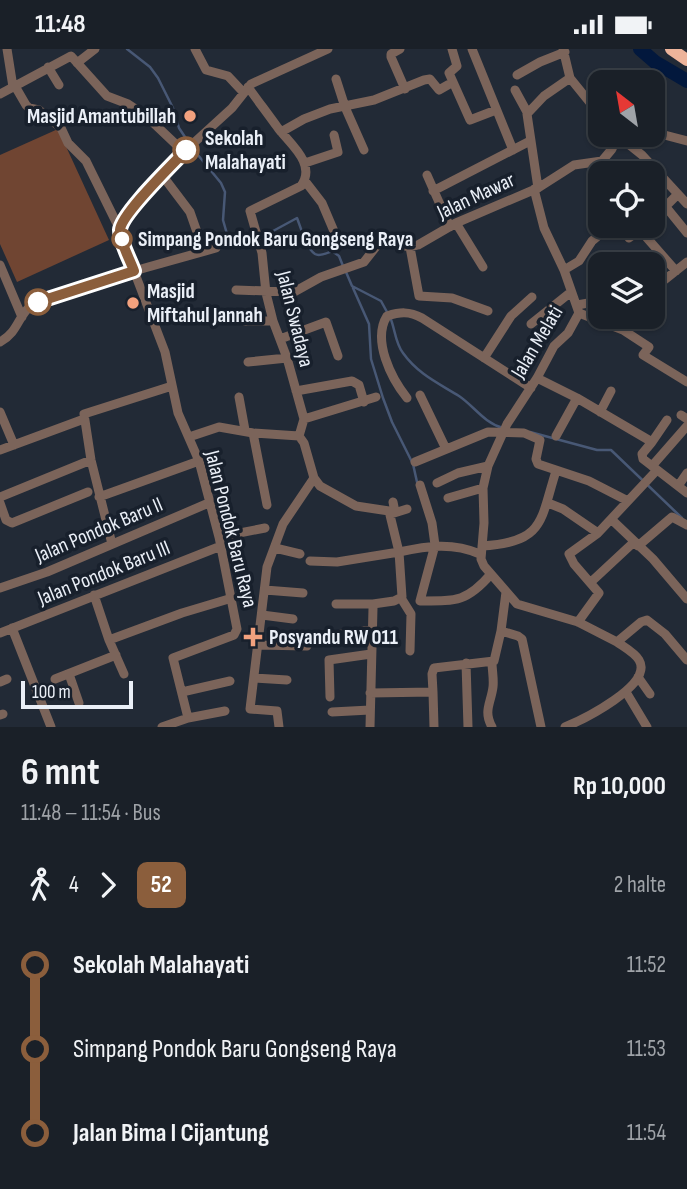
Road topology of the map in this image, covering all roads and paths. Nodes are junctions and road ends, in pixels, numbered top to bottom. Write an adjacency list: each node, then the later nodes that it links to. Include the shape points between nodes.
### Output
1 (7, 49): 18 (street)
2 (96, 49): 11 (street)
3 (195, 49): 19 (street, via 206,70 228,76)
4 (328, 49): 19 (street)
5 (400, 49): 20 (street, via 391,57)
6 (452, 49): 16 (street, via 457,64 449,72)
7 (471, 49): 25 (street)
8 (671, 49): 10 (highway)
9 (564, 51): 13 (street); 14 (street)
10 (687, 60)
11 (77, 63): 12 (street, via 71,55); 36 (street, via 107,96 146,116)
12 (48, 68): 17 (street); 18 (street)
13 (517, 75)
14 (570, 78): 23 (street); 26 (street)
15 (335, 79): 24 (street)
16 (453, 82): 20 (street, via 438,90 429,79); 25 (street, via 470,120)
17 (59, 85)
18 (14, 87): 22 (street); 48 (street, Jalan Pondok Baru Raya, via 29,108 39,110 61,128 90,167)
19 (246, 89): 27 (street); 36 (street)
20 (405, 89): 24 (street)
21 (514, 90): 26 (street)
22 (0, 94)
23 (588, 100)
24 (345, 107): 27 (street, via 304,119); 34 (street)
25 (496, 110): 35 (street)
26 (527, 112): 30 (street, Jalan Melati)
27 (281, 132): 38 (street)
28 (334, 135): 38 (street, via 338,152)
29 (665, 135): 31 (street)
30 (530, 141): 35 (street); 43 (street, Jalan Melati)
31 (687, 141)
32 (613, 147): 37 (street)
33 (632, 147): 45 (street)
34 (364, 150)
35 (513, 150): 44 (street)
36 (185, 151): 40 (street)
37 (602, 161)
38 (305, 163): 42 (street)
39 (588, 163): 43 (street, Jalan Mawar, via 575,165)
40 (162, 175): 48 (street); 49 (street, via 190,212)
41 (427, 175): 44 (street)
42 (305, 181): 53 (street, via 322,203); 65 (street, Jalan Swadaya, via 250,211)
43 (536, 188): 47 (street, Jalan Mawar); 59 (street, Jalan Melati, via 546,233)
44 (433, 191): 47 (street)
45 (683, 196): 46 (street)
46 (665, 207): 50 (street)
47 (453, 225): 54 (street, Jalan Mawar); 58 (street)
48 (120, 230): 60 (street, Jalan Pondok Baru Raya)
49 (197, 232)
50 (687, 233)
51 (596, 238): 59 (street, via 579,261)
52 (651, 238): 61 (street)
53 (339, 243)
54 (410, 247): 65 (street, Jalan Mawar, via 379,243 364,262 294,292); 69 (street, via 419,296 452,298)
55 (216, 248): 60 (street)
56 (687, 262): 61 (street)
57 (0, 265): 70 (street)
58 (482, 267)
59 (564, 269): 64 (street, Jalan Melati)
60 (134, 271): 70 (street, via 33,304); 82 (street, Jalan Pondok Baru Raya)
61 (676, 271): 62 (street)
62 (665, 280)
63 (236, 291): 65 (street, Jalan Mawar)
64 (571, 292): 68 (street, Jalan Melati); 73 (street)
65 (266, 293): 72 (street, Jalan Swadaya)
66 (532, 297): 78 (street, via 511,316)
67 (588, 305): 68 (street)
68 (578, 309): 80 (street, Jalan Melati, via 568,333 554,346); 81 (street, via 649,347 643,355)
69 (488, 311)
70 (22, 317): 75 (street, via 13,333)
71 (246, 321): 72 (street)
72 (274, 321): 74 (street, Jalan Swadaya)
73 (531, 324)
74 (280, 338): 76 (street, via 326,322); 77 (street, Jalan Swadaya)
75 (0, 342)
76 (338, 356)
77 (287, 358): 79 (street); 84 (street, Jalan Swadaya)
78 (484, 358): 83 (street); 87 (street, via 413,313 390,315 382,325 385,359 404,398)
79 (248, 362)
80 (537, 378): 83 (street, Jalan Melati); 90 (street)
81 (687, 382)
82 (173, 386): 94 (street, via 86,412); 102 (street, Jalan Pondok Baru Raya, via 178,414)
83 (531, 388): 98 (street, Jalan Melati)
84 (296, 391): 91 (street, via 355,381); 95 (street, Jalan Swadaya)
85 (611, 391): 93 (street)
86 (432, 393): 87 (street)
87 (420, 395): 105 (street)
88 (239, 397): 99 (street)
89 (376, 397): 91 (street)
90 (577, 398): 93 (street); 101 (street)
91 (364, 402): 95 (street)
92 (0, 412): 104 (street)
93 (600, 412): 103 (street)
94 (84, 419): 104 (street); 107 (street)
95 (304, 419): 100 (street)
96 (667, 420): 103 (street)
97 (687, 426): 111 (street)
98 (504, 429): 105 (street); 110 (street, Jalan Melati); 112 (street, via 538,437 536,462)
99 (249, 431): 100 (street); 102 (street, via 219,427); 129 (street)
100 (299, 436): 114 (street)
101 (556, 436)
102 (189, 437): 108 (street, Jalan Pondok Baru Raya)
103 (652, 442): 111 (street, via 642,457)
104 (14, 445): 106 (street)
105 (446, 449): 109 (street)
106 (0, 450)
107 (91, 460): 121 (street); 122 (street)
108 (200, 461): 122 (street); 125 (street, Jalan Pondok Baru Raya)
109 (415, 462)
110 (488, 466): 115 (street); 118 (street, Jalan Melati)
111 (655, 468): 117 (street); 124 (street)
112 (556, 471): 124 (street); 128 (street)
113 (687, 473): 117 (street)
114 (314, 478): 131 (street, via 356,506); 140 (street, via 283,524)
115 (437, 482)
116 (420, 485): 139 (street, via 432,523)
117 (678, 486): 120 (street)
118 (483, 488): 123 (street); 141 (street, Jalan Melati)
119 (88, 492): 127 (street, via 12,523 6,520)
120 (687, 493)
121 (0, 496)
122 (99, 497): 137 (street)
123 (448, 498)
124 (628, 501): 132 (street)
125 (211, 502): 136 (street, Jalan Pondok Baru Raya); 137 (street, Jalan Pondok Baru II)
126 (393, 502): 131 (street)
127 (0, 503)
128 (548, 503): 135 (street); 141 (street, via 540,524 520,540)
129 (267, 505)
130 (407, 509): 131 (street)
131 (393, 513): 142 (street)
132 (611, 519): 135 (street); 138 (street)
133 (687, 525): 138 (street, via 672,517)
134 (265, 528): 136 (street, Jalan Pondok Baru III)
135 (598, 533): 146 (street, via 569,554)
136 (220, 541): 151 (street, Jalan Pondok Baru III); 152 (street, Jalan Pondok Baru Raya)
137 (112, 544): 147 (street, Jalan Pondok Baru II)
138 (636, 544): 146 (street); 154 (street)
139 (432, 546): 141 (street); 142 (street); 145 (street, via 420,601 449,601 471,594)
140 (275, 548): 143 (street); 148 (street)
141 (481, 550): 145 (street, via 482,563)
142 (399, 552): 144 (street, via 337,562); 153 (street)
143 (300, 554)
144 (310, 561)
145 (491, 574): 149 (street)
146 (591, 582): 159 (street, via 599,593)
147 (0, 589)
148 (265, 590): 150 (street); 157 (street)
149 (506, 592): 159 (street, via 521,606); 162 (street)
150 (303, 593)
151 (94, 595): 160 (street, Jalan Pondok Baru III); 165 (street)
152 (232, 598): 165 (street); 182 (street, Jalan Pondok Baru Raya, via 235,634 173,658)
153 (401, 598): 156 (street); 169 (street, via 411,614)
154 (687, 599)
155 (337, 604): 156 (street)
156 (373, 604): 161 (street)
157 (262, 615): 158 (street); 167 (street)
158 (293, 619)
159 (578, 622): 166 (street)
160 (12, 628): 163 (street, Jalan Pondok Baru III); 193 (street)
161 (372, 630): 164 (street); 170 (street)
162 (501, 631): 173 (street); 200 (street, via 522,639)
163 (0, 633)
164 (328, 636)
165 (109, 641): 171 (street)
166 (618, 642): 172 (street, via 647,620); 177 (street, via 639,659)
167 (258, 645): 168 (street); 178 (street)
168 (307, 646)
169 (410, 652)
170 (371, 654): 185 (street); 187 (street, via 329,660)
171 (116, 655): 175 (street); 176 (street)
172 (687, 660)
173 (492, 662): 174 (street); 199 (street, via 494,685 486,708)
174 (466, 663): 183 (street, via 434,668); 198 (street)
175 (69, 674): 179 (street); 188 (street)
176 (124, 674)
177 (638, 677): 184 (street); 186 (street)
178 (254, 678): 180 (street); 195 (street, via 250,709 277,711)
179 (55, 679)
180 (287, 680)
181 (230, 681): 182 (street)
182 (181, 692): 192 (street, Jalan Pondok Baru Raya)
183 (433, 692): 185 (street); 197 (street)
184 (626, 692): 201 (street); 202 (street)
185 (370, 693): 189 (street)
186 (650, 694)
187 (330, 697)
188 (79, 703)
189 (370, 710): 191 (street); 196 (street)
190 (225, 711): 192 (street)
191 (332, 712)
192 (188, 718): 194 (street)
193 (51, 727)
194 (162, 727)
195 (279, 727)
196 (370, 727)
197 (434, 727)
198 (468, 727)
199 (492, 727)
200 (541, 727)
201 (565, 727)
202 (647, 727)

